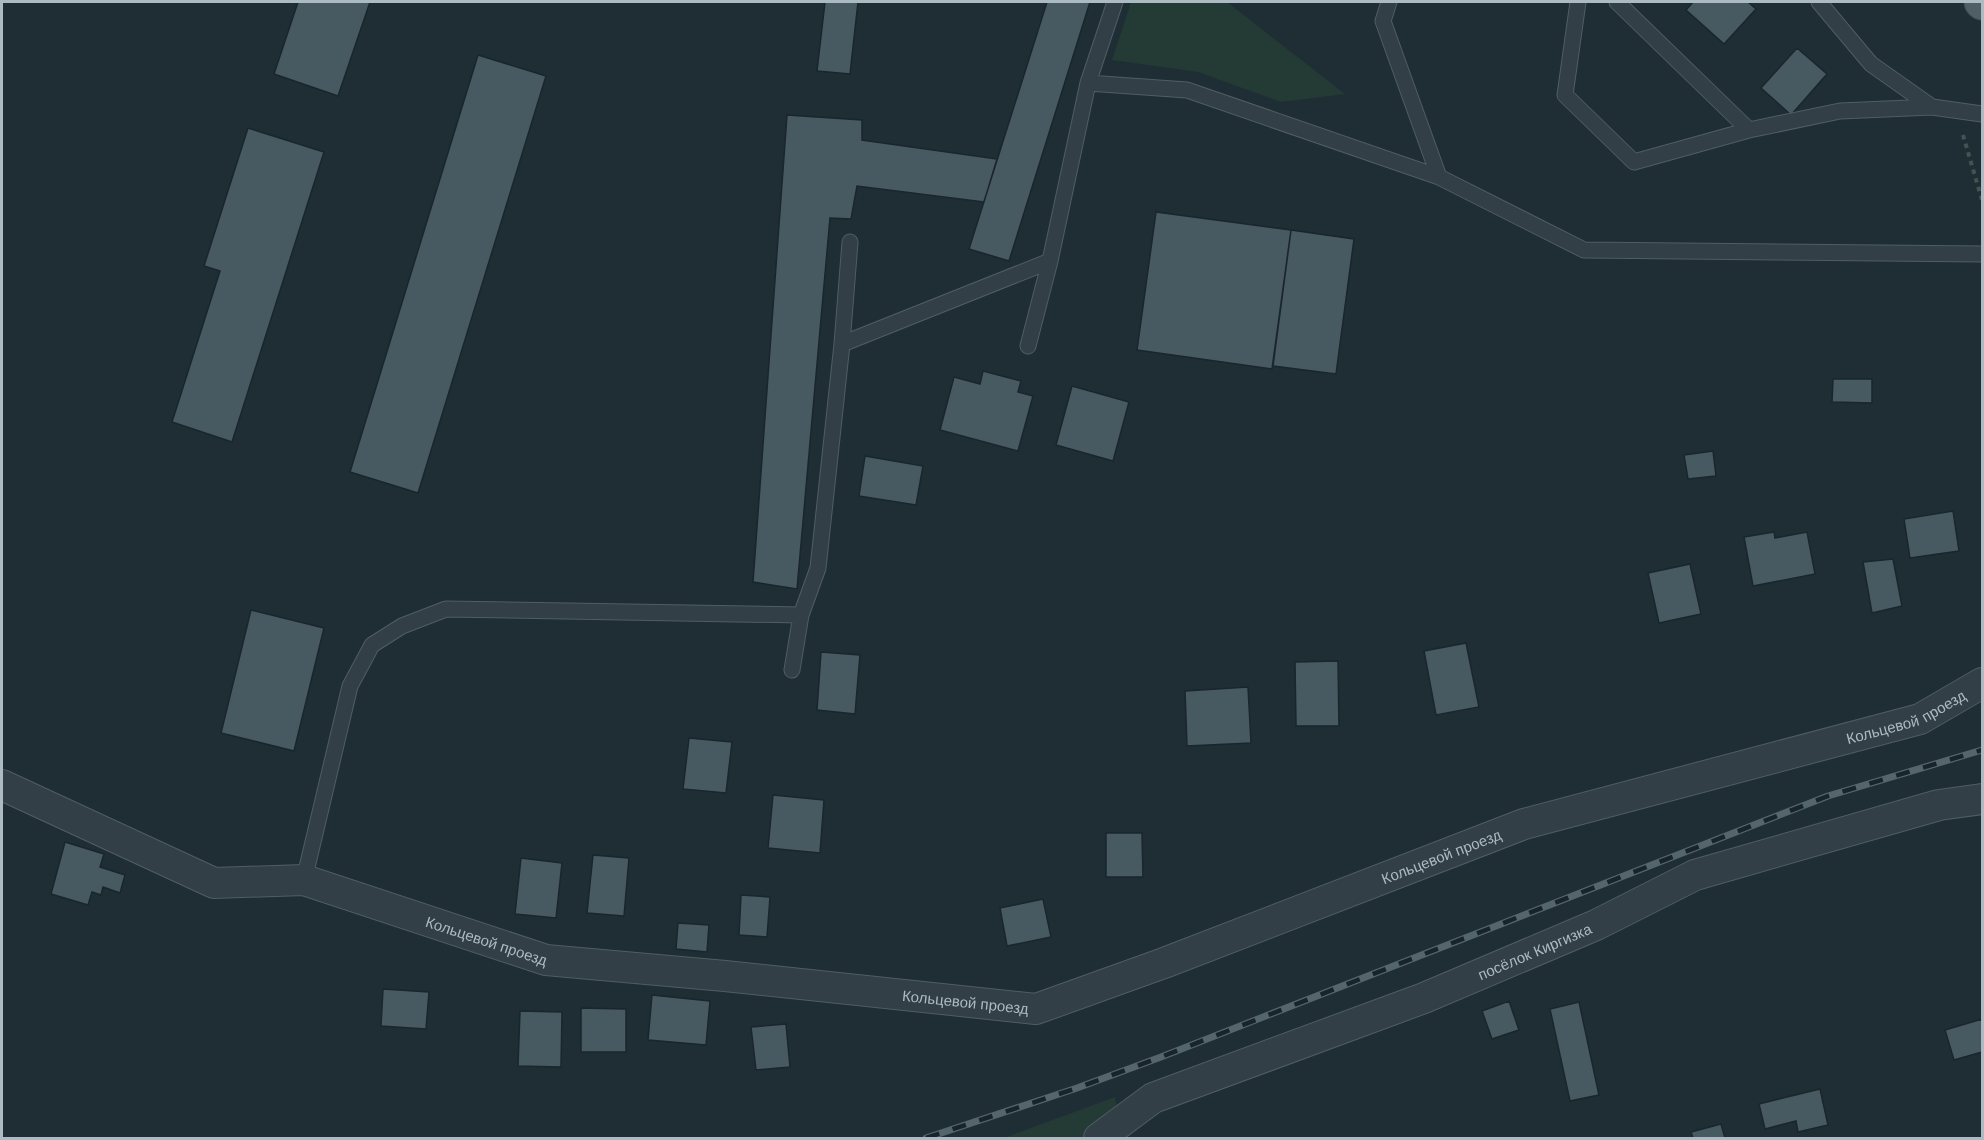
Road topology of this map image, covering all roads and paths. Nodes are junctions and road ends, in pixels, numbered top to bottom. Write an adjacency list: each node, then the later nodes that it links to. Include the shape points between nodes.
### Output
1 (1115, 2): 6 (lane)
2 (1389, 2): 10 (lane, via 1383,21)
3 (1578, 2): 9 (lane, via 1565,95 1634,162)
4 (1617, 2): 9 (lane)
5 (1819, 2): 7 (lane, via 1871,64)
6 (1088, 83): 10 (lane, via 1187,90); 14 (lane)
7 (1932, 107): 8 (lane); 9 (lane, via 1840,111); 11 (path, via 1961,127)
8 (1983, 114)
9 (1749, 130)
10 (1439, 177): 13 (lane, via 1584,250)
11 (1983, 201)
12 (850, 242): 15 (lane)
13 (1983, 254)
14 (1050, 261): 15 (lane); 16 (lane)
15 (842, 344): 17 (lane, via 818,568)
16 (1028, 346)
17 (801, 615): 18 (lane); 22 (lane, via 446,609 402,627 372,645 350,686)
18 (792, 670)
19 (1983, 682): 22 (street, Кольцевой проезд, via 1920,719 1524,824 1036,1010 546,960)
20 (2, 785): 22 (street, Кольцевой проезд, via 214,884)
21 (1983, 799): 23 (street, посёлок Киргизка, via 1939,805 1695,875 1596,925 1424,998 1153,1098)
22 (304, 880)
23 (1099, 1138)

